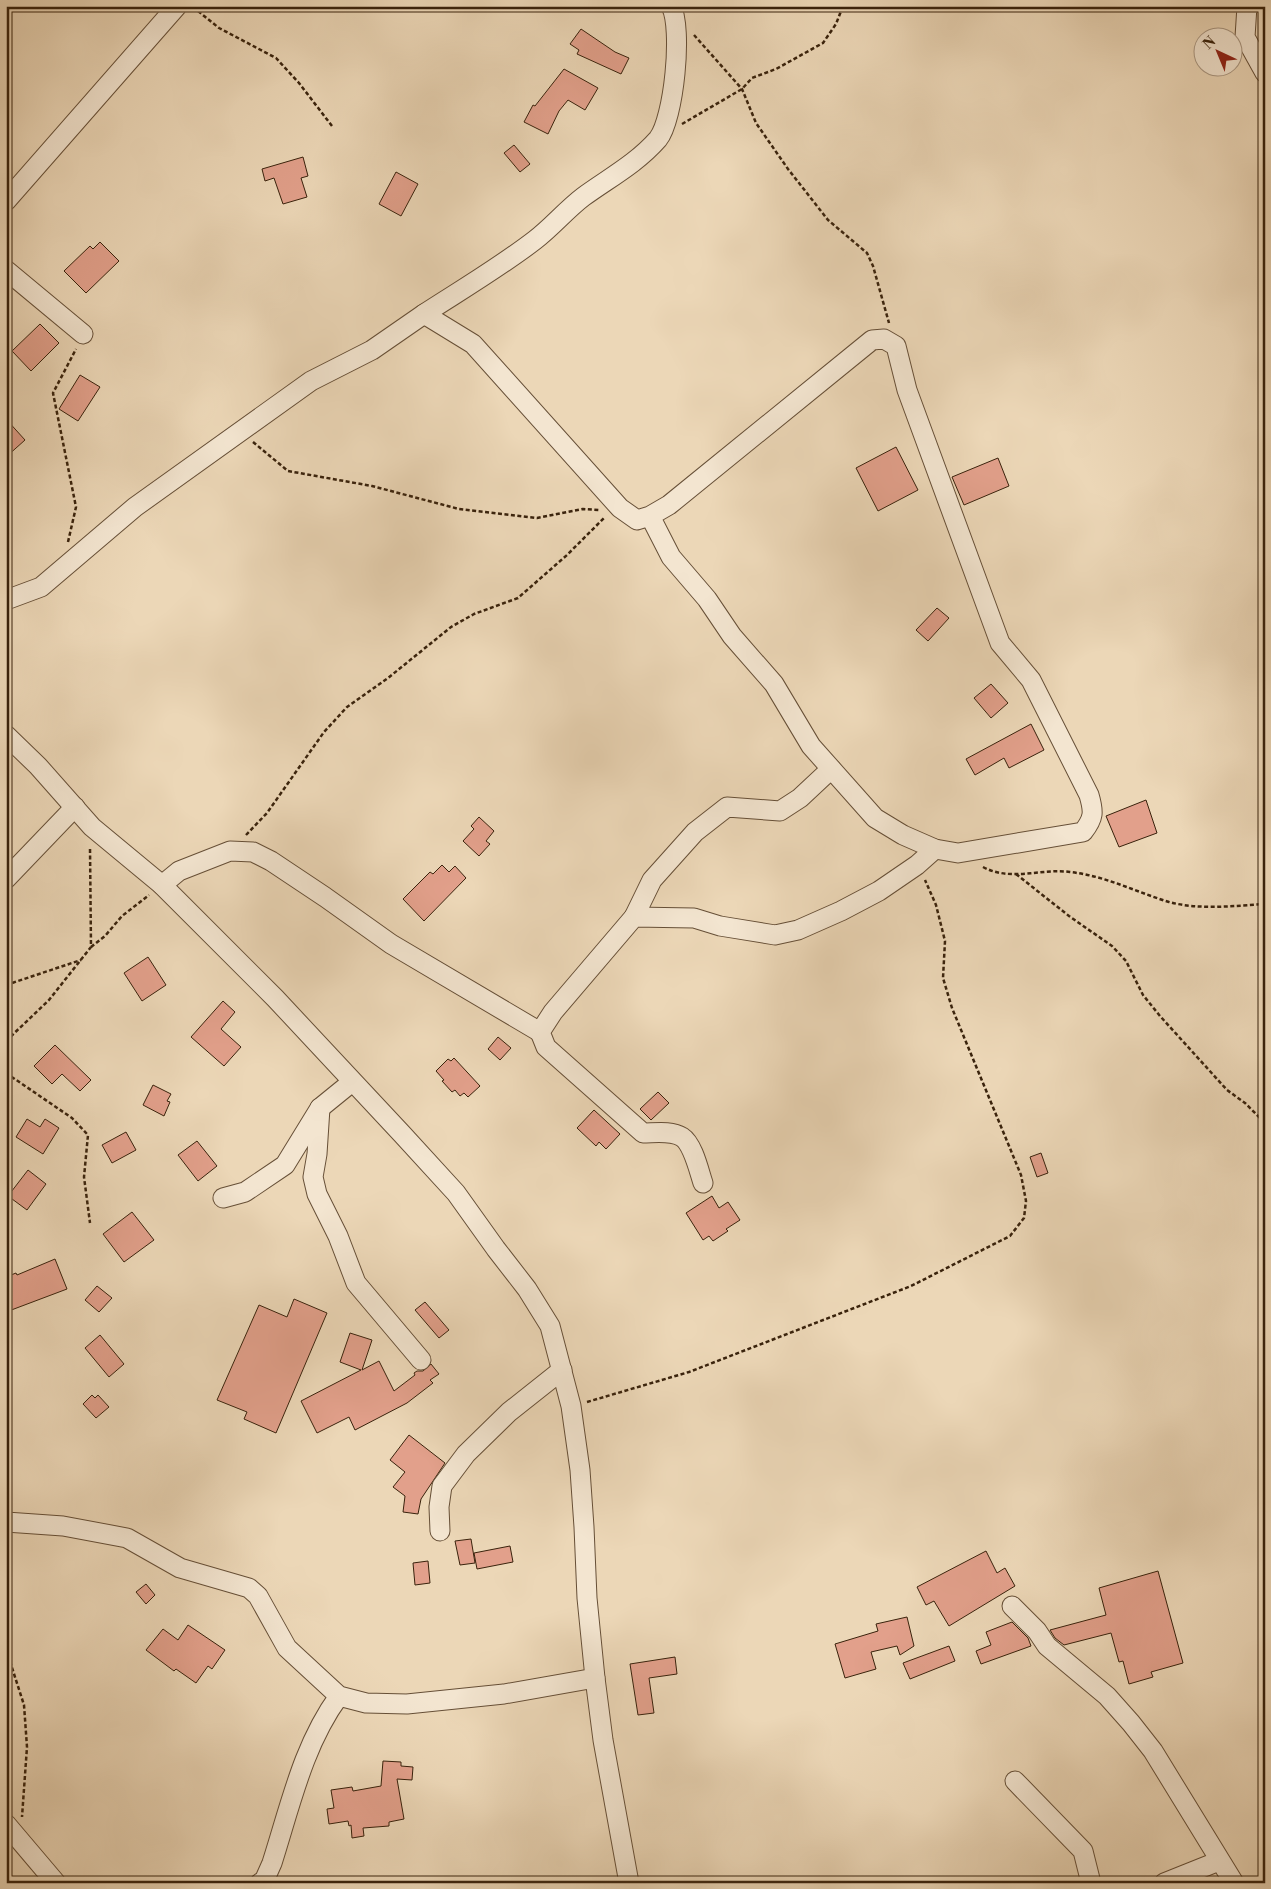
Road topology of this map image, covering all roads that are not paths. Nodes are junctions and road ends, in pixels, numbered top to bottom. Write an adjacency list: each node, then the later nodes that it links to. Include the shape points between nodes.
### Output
1 (177, 6): 5 (street)
2 (1247, 6): 4 (street, via 1245,37)
3 (673, 10): 7 (street, via 676,59 673,87 666,124 659,138 630,167 582,198 535,240)
4 (1265, 73)
5 (6, 201)
6 (6, 270): 8 (street)
7 (424, 314): 9 (street, via 473,344 616,509 636,520); 10 (street, via 372,350 311,381 135,507 41,587)
8 (83, 334)
9 (650, 516): 12 (street, via 671,557 774,684 811,746); 14 (street, via 669,505 872,340 884,340 896,346 907,390 1000,642 1031,680 1094,810 1083,832 958,853)
10 (6, 600)
11 (6, 735): 13 (street)
12 (831, 769): 14 (street, via 875,818 903,835); 17 (street, via 800,798 780,811 727,807 695,832 652,880)
13 (75, 807): 15 (street); 16 (street, via 92,827)
14 (935, 848): 17 (street, via 879,891 798,930 775,935 694,918)
15 (6, 879)
16 (162, 885): 18 (street, via 179,872 230,852 253,852 391,944); 19 (street, via 275,998)
17 (634, 917): 18 (street, via 553,1012)
18 (540, 1032): 21 (street, via 546,1046 642,1133 664,1132 682,1137 691,1149)
19 (352, 1082): 20 (street); 24 (street, via 456,1193 527,1289 550,1326)
20 (320, 1108): 22 (street, via 285,1165 245,1192); 23 (street, via 313,1177 317,1194 356,1283)
21 (703, 1183)
22 (223, 1198)
23 (421, 1360)
24 (562, 1370): 26 (street, via 508,1412 466,1454 442,1486); 28 (street, via 580,1470)
25 (6, 1522): 29 (street, via 63,1526 126,1538 180,1568 249,1588 258,1596 287,1648)
26 (440, 1531)
27 (1012, 1606): 32 (street, via 1037,1630 1047,1646 1107,1696 1131,1723 1153,1751)
28 (595, 1678): 29 (street, via 504,1694 407,1704 366,1703); 36 (street)
29 (338, 1696): 35 (street, via 312,1741 272,1863)
30 (1015, 1781): 37 (street, via 1083,1851)
31 (6, 1824): 34 (street)
32 (1220, 1861): 33 (street); 38 (street)
33 (1232, 1881)
34 (56, 1883)
35 (260, 1883)
36 (629, 1883)
37 (1091, 1883)
38 (1164, 1883)

